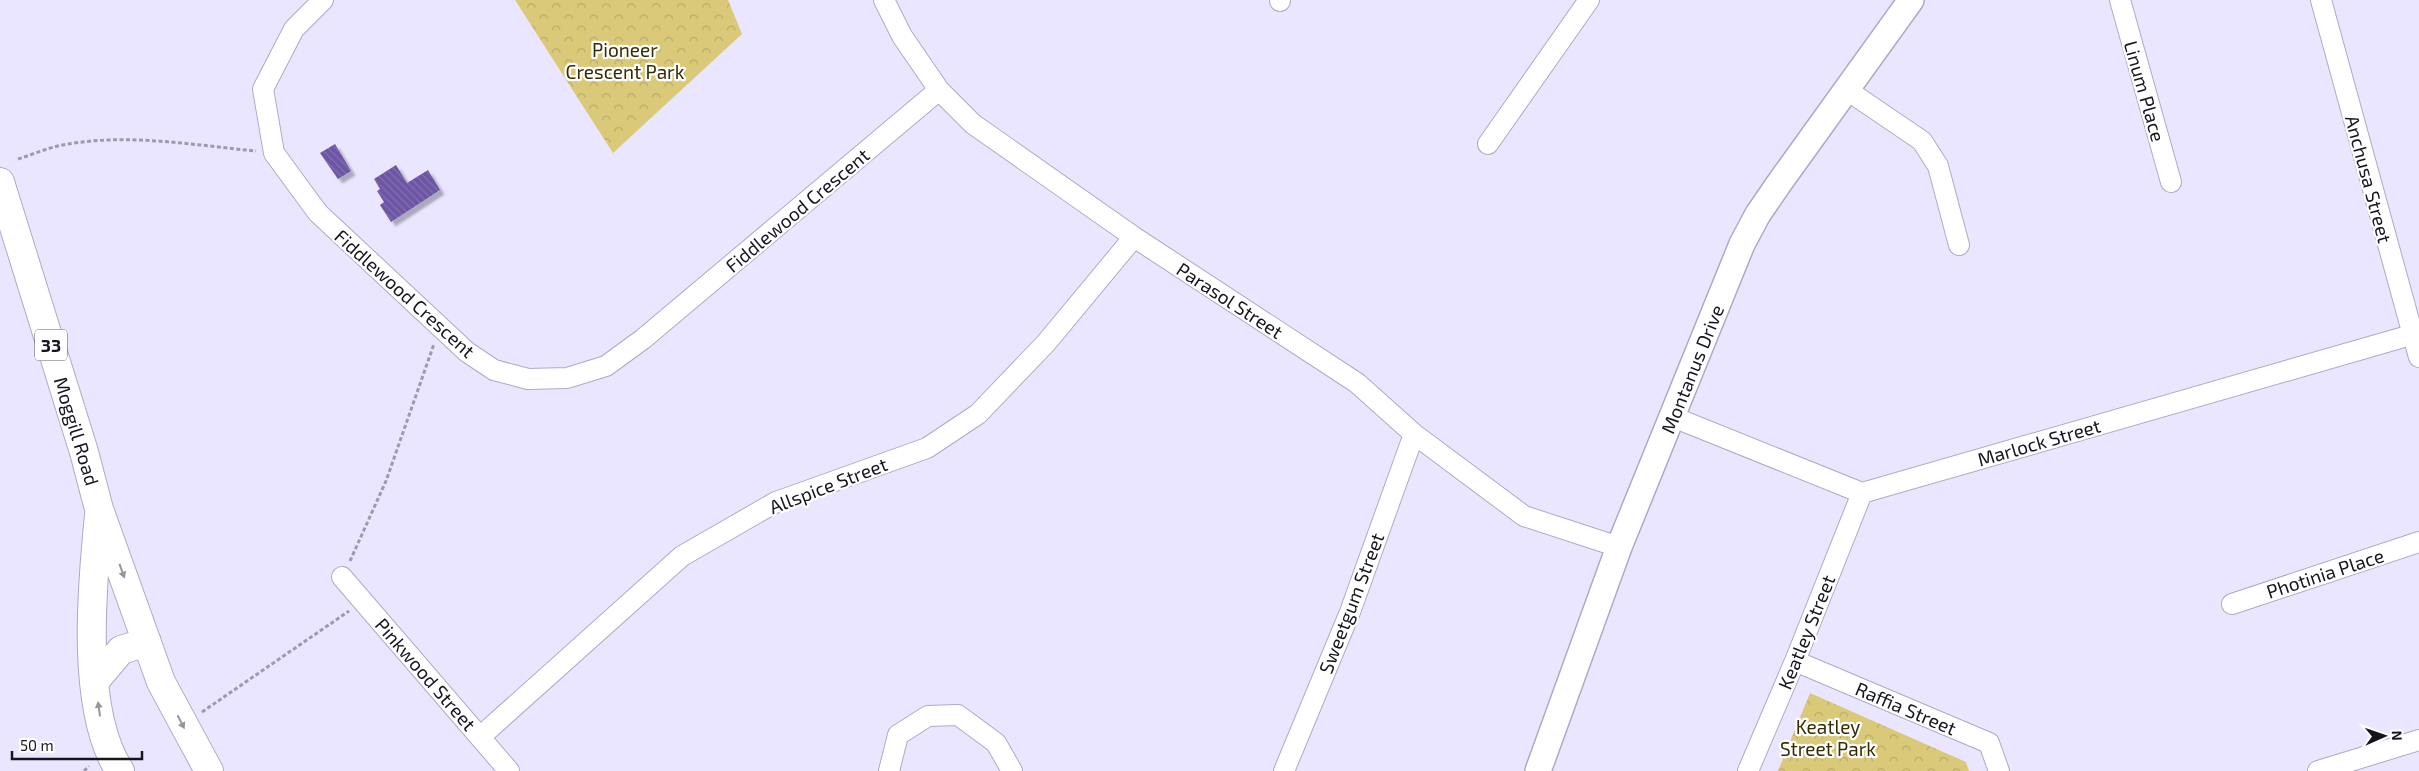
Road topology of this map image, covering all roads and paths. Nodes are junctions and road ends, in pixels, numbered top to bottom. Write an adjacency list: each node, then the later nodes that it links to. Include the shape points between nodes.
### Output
1 (323, 0): 10 (street, Fiddlewood Crescent, via 294,29 263,89)
2 (884, 0): 7 (street, Parasol Street, via 902,36)
3 (1589, 0): 9 (street)
4 (1911, 0): 8 (street, Montanus Drive)
5 (2120, 0): 13 (street, Linum Place)
6 (2322, 0): 17 (street, Anchusa Street)
7 (939, 90): 14 (street, Parasol Street, via 973,124); 16 (street, Fiddlewood Crescent, via 643,339 606,366 567,378 528,379 494,370)
8 (1847, 90): 15 (street, via 1922,141 1938,166); 19 (street, Montanus Drive, via 1758,214 1742,244)
9 (1488, 144)
10 (274, 153): 11 (path, via 162,142 100,140 57,146); 16 (street, Fiddlewood Crescent, via 318,212)
11 (18, 159)
12 (0, 182): 22 (main road, Moggill Road / 33)
13 (2171, 182)
14 (1134, 237): 20 (street, Parasol Street, via 1358,383); 32 (street, Allspice Street, via 1046,343 978,414 927,448 776,502 682,556)
15 (1959, 244)
16 (443, 331): 25 (path, via 431,349 386,482)
17 (2412, 335): 18 (street, Anchusa Street); 21 (street, Marlock Street)
18 (2419, 357)
19 (1674, 417): 21 (street); 24 (street, Montanus Drive)
20 (1414, 434): 24 (street, Parasol Street, via 1524,516); 41 (street, Sweetgum Street, via 1350,612)
21 (1862, 493): 29 (street, Keatley Street)
22 (99, 509): 28 (main road, Moggill Road / 33, one-way to 28); 30 (main road, Moggill Road / 33, via 91,591)
23 (2419, 542): 27 (street, Photinia Place)
24 (1619, 547): 42 (street, Montanus Drive)
25 (342, 578): 26 (street, Pinkwood Street)
26 (362, 602): 31 (path); 32 (street, Pinkwood Street)
27 (2232, 604)
28 (147, 642): 30 (main road, via 121,650); 37 (main road, Moggill Road / 33, one-way to 37, via 161,682)
29 (1795, 661): 43 (street, Keatley Street); 44 (street, Raffia Street, via 1988,743)
30 (95, 681): 36 (main road, Moggill Road / 33, one-way to 30, via 110,757 100,720)
31 (194, 717)
32 (480, 736): 38 (street, Pinkwood Street)
33 (2419, 740): 45 (street)
34 (89, 766): 35 (path)
35 (84, 771)
36 (120, 771)
37 (209, 771)
38 (509, 771)
39 (889, 771): 40 (street, via 898,735 928,716 958,715 996,742)
40 (1012, 771)
41 (1284, 771)
42 (1538, 771)
43 (1748, 771)
44 (1999, 771)
45 (2318, 771)

